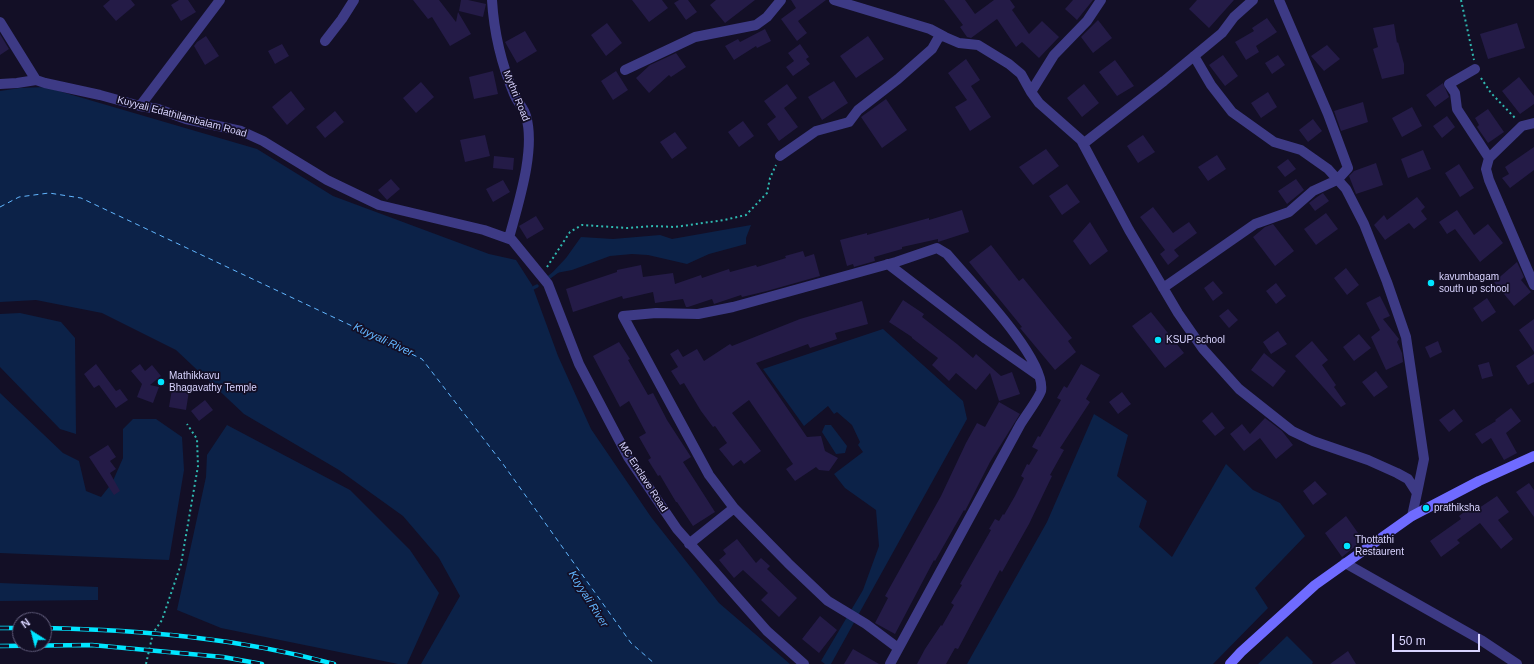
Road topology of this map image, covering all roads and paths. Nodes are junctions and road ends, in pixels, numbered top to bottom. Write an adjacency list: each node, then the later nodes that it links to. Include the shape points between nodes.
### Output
1 (220, 0): 18 (street)
2 (354, 0): 11 (street)
3 (492, 0): 24 (street, Mythri Road, via 494,28 500,55 515,96 526,115 528,127 529,155)
4 (781, 0): 14 (street, via 756,26 695,37)
5 (834, 0): 10 (street, via 930,29)
6 (1101, 0): 17 (street, via 1087,21 1054,55)
7 (1254, 0): 12 (street, via 1234,17 1222,33)
8 (1279, 0): 23 (street, via 1328,114 1348,168)
9 (0, 22): 15 (street)
10 (940, 35): 17 (street, via 958,43 978,45 1009,64 1021,74); 21 (street, via 932,49 858,110 849,122 816,132)
11 (325, 41)
12 (1194, 56): 20 (street); 23 (street, via 1211,85 1232,112 1274,142 1300,150 1328,170)
13 (1476, 69): 22 (street, via 1449,84 1455,93 1457,109)
14 (625, 70)
15 (36, 80): 16 (street, Kuyyali Edathilambalam Road); 18 (street, Kuyyali Edathilambalam Road)
16 (0, 84)
17 (1031, 92): 20 (street, via 1039,103)
18 (140, 106): 24 (street, Kuyyali Edathilambalam Road, via 246,133 263,140 327,180 379,206 484,230)
19 (1534, 122): 22 (street, via 1522,126)
20 (1083, 144): 28 (street)
21 (780, 156): 26 (path, via 770,178 767,193 746,215 705,224 675,227 628,228 582,225 570,232 553,260)
22 (1489, 158): 27 (street, via 1486,169 1489,180)
23 (1337, 180): 28 (street, via 1313,191 1289,212 1255,224); 32 (street, via 1346,189 1364,224 1406,337 1424,459)
24 (510, 239): 26 (street, MC Enclave Road)
25 (888, 264): 29 (street); 29 (street, via 937,248 947,254 999,313 1029,355); 33 (street, via 733,307 698,314 656,313 623,316 709,475)
26 (540, 275): 35 (street, MC Enclave Road, via 548,284 579,364 628,457)
27 (1534, 285)
28 (1163, 288): 32 (street, via 1203,349 1239,389 1292,430 1313,441 1397,473 1408,479)
29 (1040, 377): 37 (street, via 1041,392 1020,425)
30 (187, 424): 38 (path, via 197,439 198,466 181,564 162,620 153,633)
31 (1534, 456): 34 (main road)
32 (1417, 493): 34 (street)
33 (734, 508): 35 (street); 37 (street, via 828,601 866,624)
34 (1412, 516): 36 (main road)
35 (689, 544): 39 (street, MC Enclave Road, via 766,631)
36 (1345, 563): 41 (main road, via 1315,585); 42 (street, via 1481,640)
37 (898, 648): 40 (street)
38 (146, 664)
39 (804, 664)
40 (890, 664)
41 (1230, 664)
42 (1517, 664)

